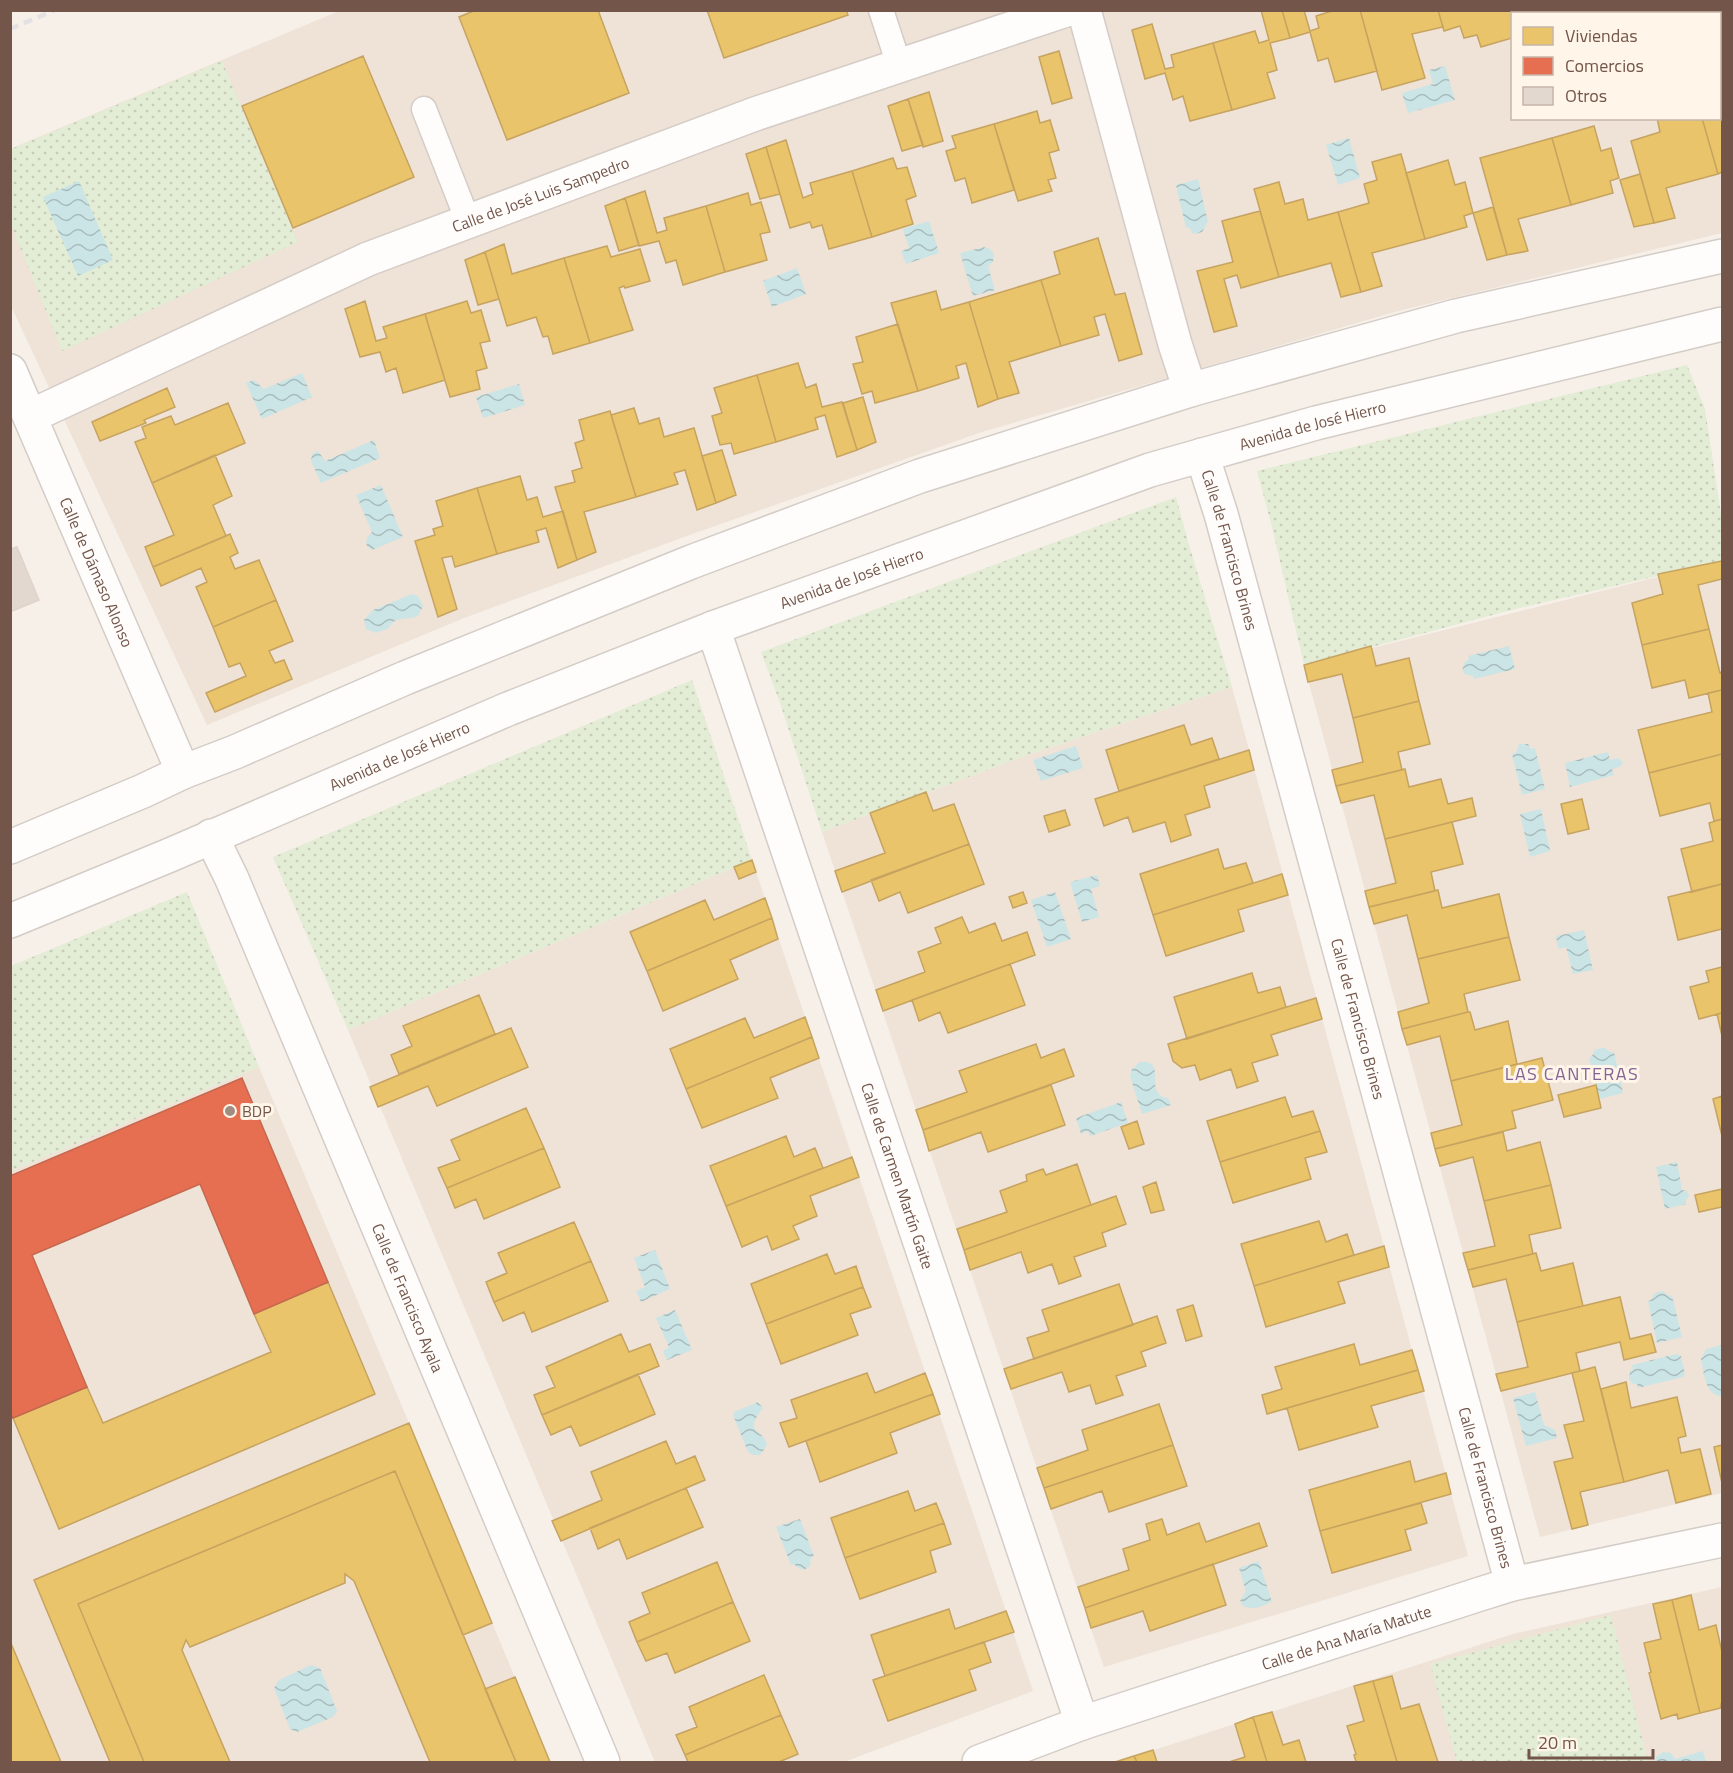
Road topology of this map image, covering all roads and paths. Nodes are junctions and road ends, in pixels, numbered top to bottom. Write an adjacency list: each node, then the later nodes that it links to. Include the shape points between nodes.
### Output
1 (881, 10): 4 (lane)
2 (1066, 10): 4 (street, Calle de José Luis Sampedro)
3 (1084, 10): 10 (street, via 1174,344)
4 (899, 65): 6 (street, Calle de José Luis Sampedro)
5 (424, 109): 6 (lane)
6 (468, 221): 11 (street, Calle de José Luis Sampedro, via 368,259)
7 (1722, 256): 10 (street, via 1456,316)
8 (1721, 333): 12 (street, Avenida de José Hierro, via 1316,423)
9 (10, 371): 11 (street, Calle de Dámaso Alonso)
10 (1190, 390): 14 (street, via 920,476 691,562)
11 (31, 416): 14 (street, Calle de Dámaso Alonso)
12 (1202, 454): 13 (street, Avenida de José Hierro); 19 (street, Calle de Francisco Brines)
13 (713, 628): 15 (street, Avenida de José Hierro, via 508,709); 20 (street, Calle de Carmen Martín Gaite)
14 (183, 772): 16 (street)
15 (211, 836): 17 (street, Avenida de José Hierro); 21 (street, Calle de Francisco Ayala)
16 (10, 847)
17 (10, 921)
18 (1722, 1540): 19 (street, Calle de Ana María Matute)
19 (1512, 1584): 20 (street, Calle de Ana María Matute)
20 (1082, 1723): 22 (street, Calle de Ana María Matute)
21 (603, 1762)
22 (979, 1762)

